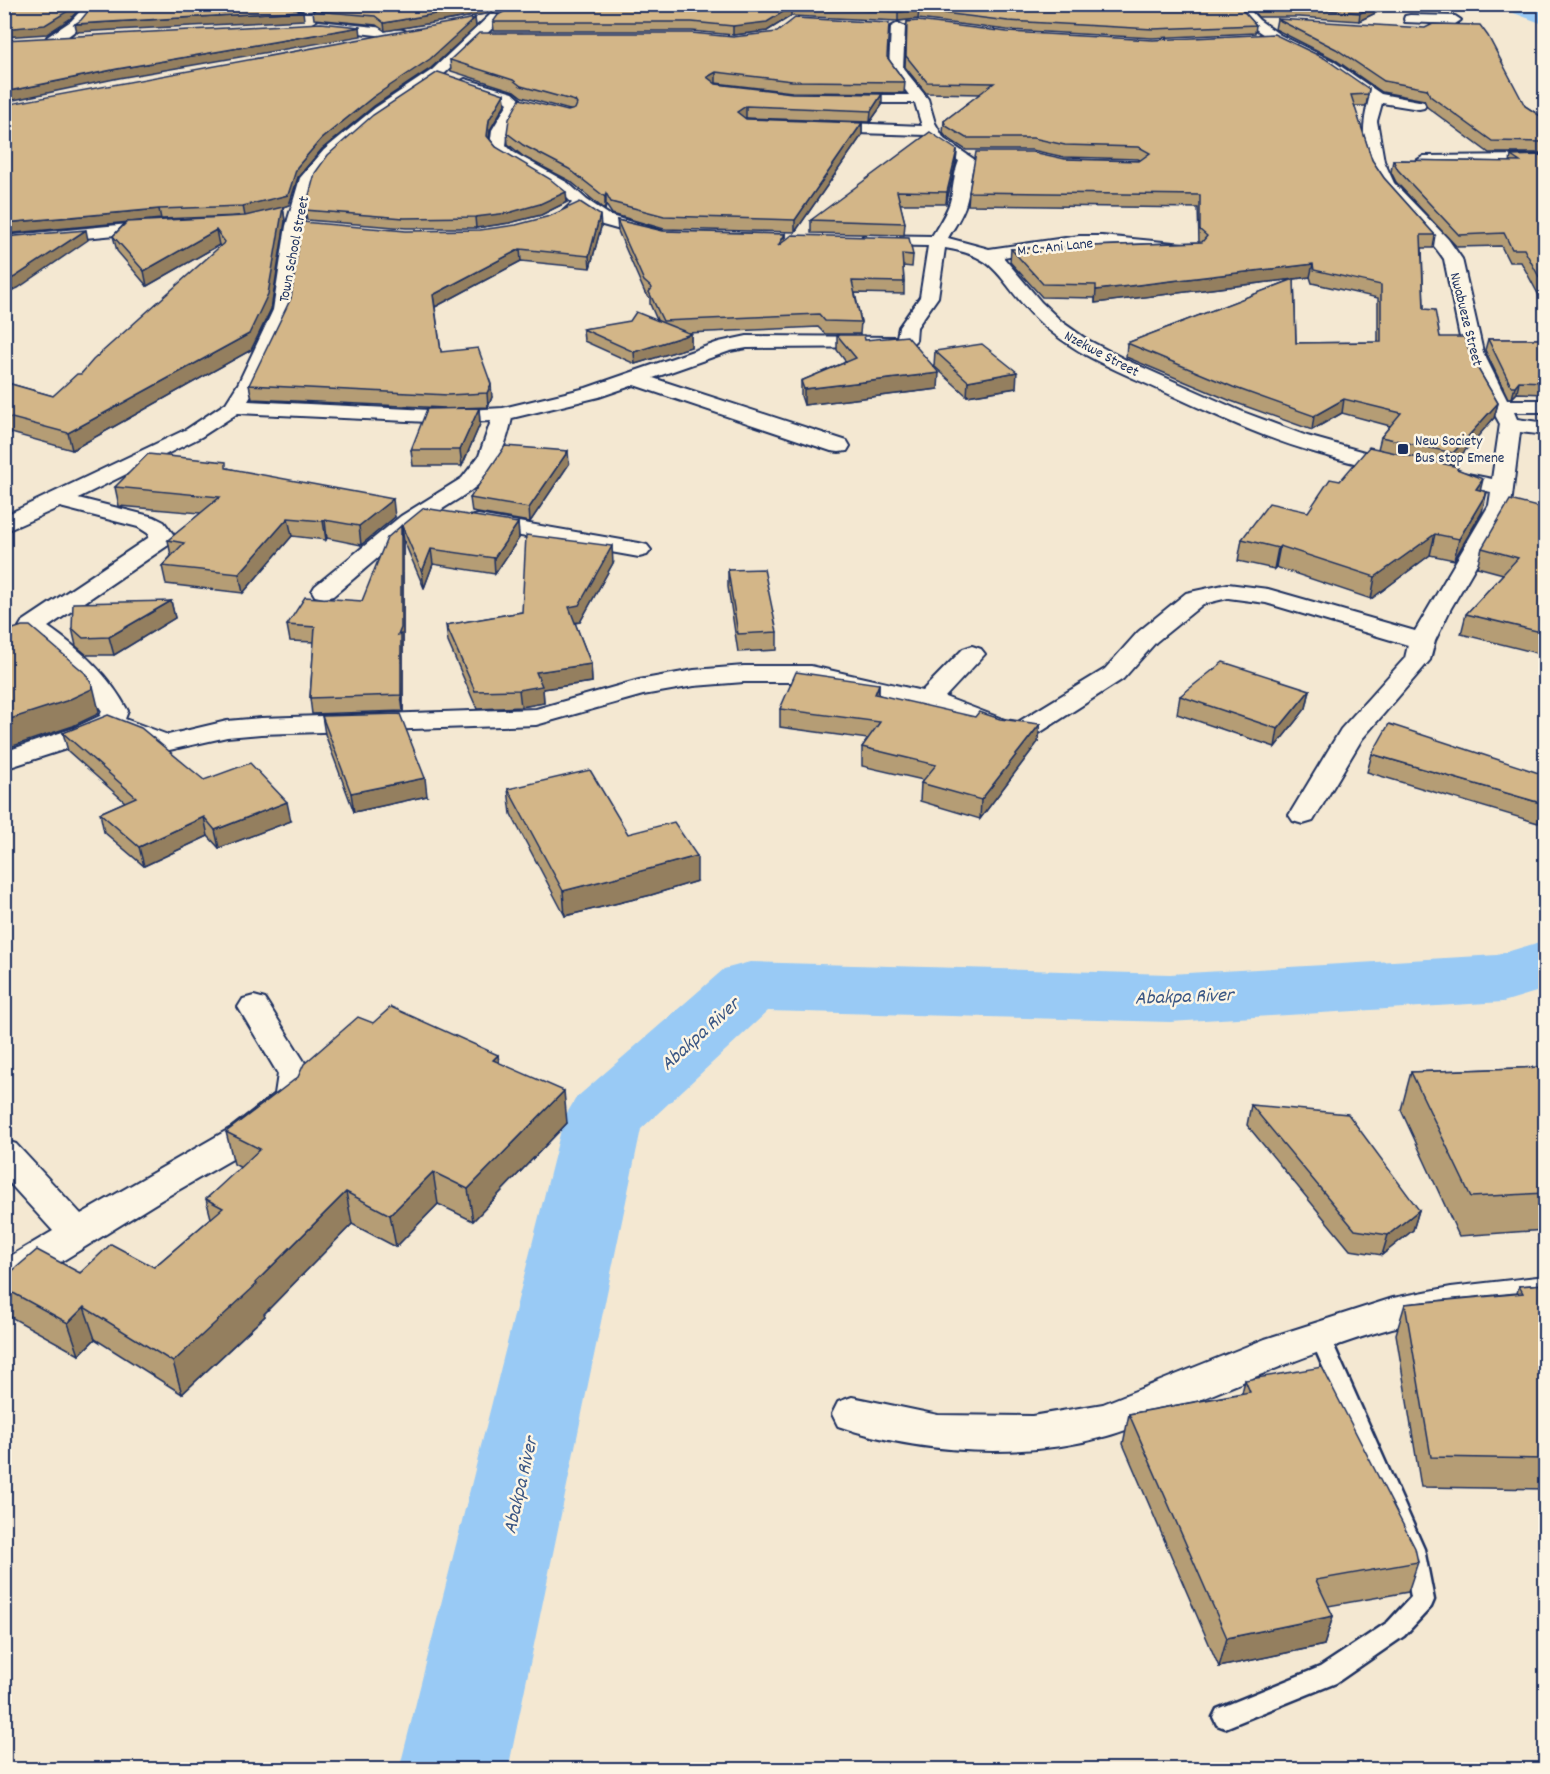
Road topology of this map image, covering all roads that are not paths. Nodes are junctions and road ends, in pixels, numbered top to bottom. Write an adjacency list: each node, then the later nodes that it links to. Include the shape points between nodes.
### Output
1 (94, 4): 10 (street, via 76,24 48,41)
2 (1236, 4): 15 (street, via 1254,32 1277,31)
3 (1405, 4): 6 (street, via 1404,12 1413,27)
4 (500, 16): 8 (street, Town School Street)
5 (304, 20): 11 (street, via 408,33)
6 (1455, 20)
7 (898, 26): 14 (street, via 896,68)
8 (476, 28): 9 (street); 12 (street, Town School Street)
9 (499, 37)
10 (76, 39)
11 (357, 43)
12 (437, 73): 24 (street, via 521,103 500,130 498,146 516,163 570,191); 26 (street, Town School Street, via 380,111 329,153 308,178)
13 (827, 99): 14 (street)
14 (921, 99): 18 (street); 19 (street)
15 (1376, 99): 16 (street); 22 (street, Nwabueze Street, via 1370,121)
16 (1419, 105)
17 (804, 126): 18 (street)
18 (851, 128): 19 (street)
19 (934, 131): 21 (street, via 938,142)
20 (987, 156): 21 (street)
21 (964, 157): 33 (street, via 967,160 960,177 957,206)
22 (1376, 160): 23 (street); 40 (street, Nwabueze Street, via 1386,184 1442,243 1452,259 1473,352)
23 (1545, 160)
24 (581, 204): 27 (street); 30 (street, via 604,220)
25 (278, 215): 26 (street)
26 (296, 218): 29 (street); 38 (street, Town School Street, via 282,310)
27 (552, 221)
28 (172, 226): 32 (street)
29 (314, 227)
30 (671, 237)
31 (846, 240): 33 (street, Nzekwe Street)
32 (4, 241)
33 (937, 243): 35 (street, Nzekwe Street); 36 (street, via 928,297 908,327 903,343 747,342)
34 (1194, 249): 35 (street, M. C. Ani Lane, via 1102,241)
35 (987, 254): 43 (street, Nzekwe Street, via 999,262 1056,328 1084,347 1132,370 1300,442)
36 (633, 378): 39 (street, via 561,402); 42 (street)
37 (1545, 406): 40 (street)
38 (234, 407): 39 (street, via 450,417); 44 (street, Town School Street, via 194,433)
39 (503, 414): 45 (street, via 499,435 481,471 456,494)
40 (1505, 415): 41 (street); 43 (street)
41 (1545, 429)
42 (839, 446)
43 (1502, 488): 49 (street, via 1500,505 1491,524)
44 (57, 499): 46 (street, Town School Street); 52 (street, via 146,522 161,534 159,541 31,627 67,651 94,678 115,711)
45 (422, 512): 47 (street); 48 (street)
46 (4, 525)
47 (639, 550)
48 (324, 591)
49 (1422, 641): 51 (street, via 1268,596 1228,591 1195,598 1147,637 1114,674 1023,731 999,727); 54 (street, via 1417,660 1351,735)
50 (972, 654): 51 (street)
51 (928, 700): 52 (street, via 811,674 744,674 639,688 536,717 261,726 165,743)
52 (111, 721): 53 (street)
53 (4, 761)
54 (1304, 815)
55 (254, 1007): 57 (street, via 295,1074 291,1099 243,1137)
56 (4, 1153): 57 (street)
57 (77, 1234): 58 (street)
58 (4, 1279)
59 (1545, 1291): 60 (street, via 1393,1313)
60 (1320, 1337): 61 (street, via 1106,1420 1032,1433 938,1432); 62 (lane, via 1413,1549 1423,1600 1396,1629 1328,1675)
61 (852, 1414)
62 (1225, 1717)

